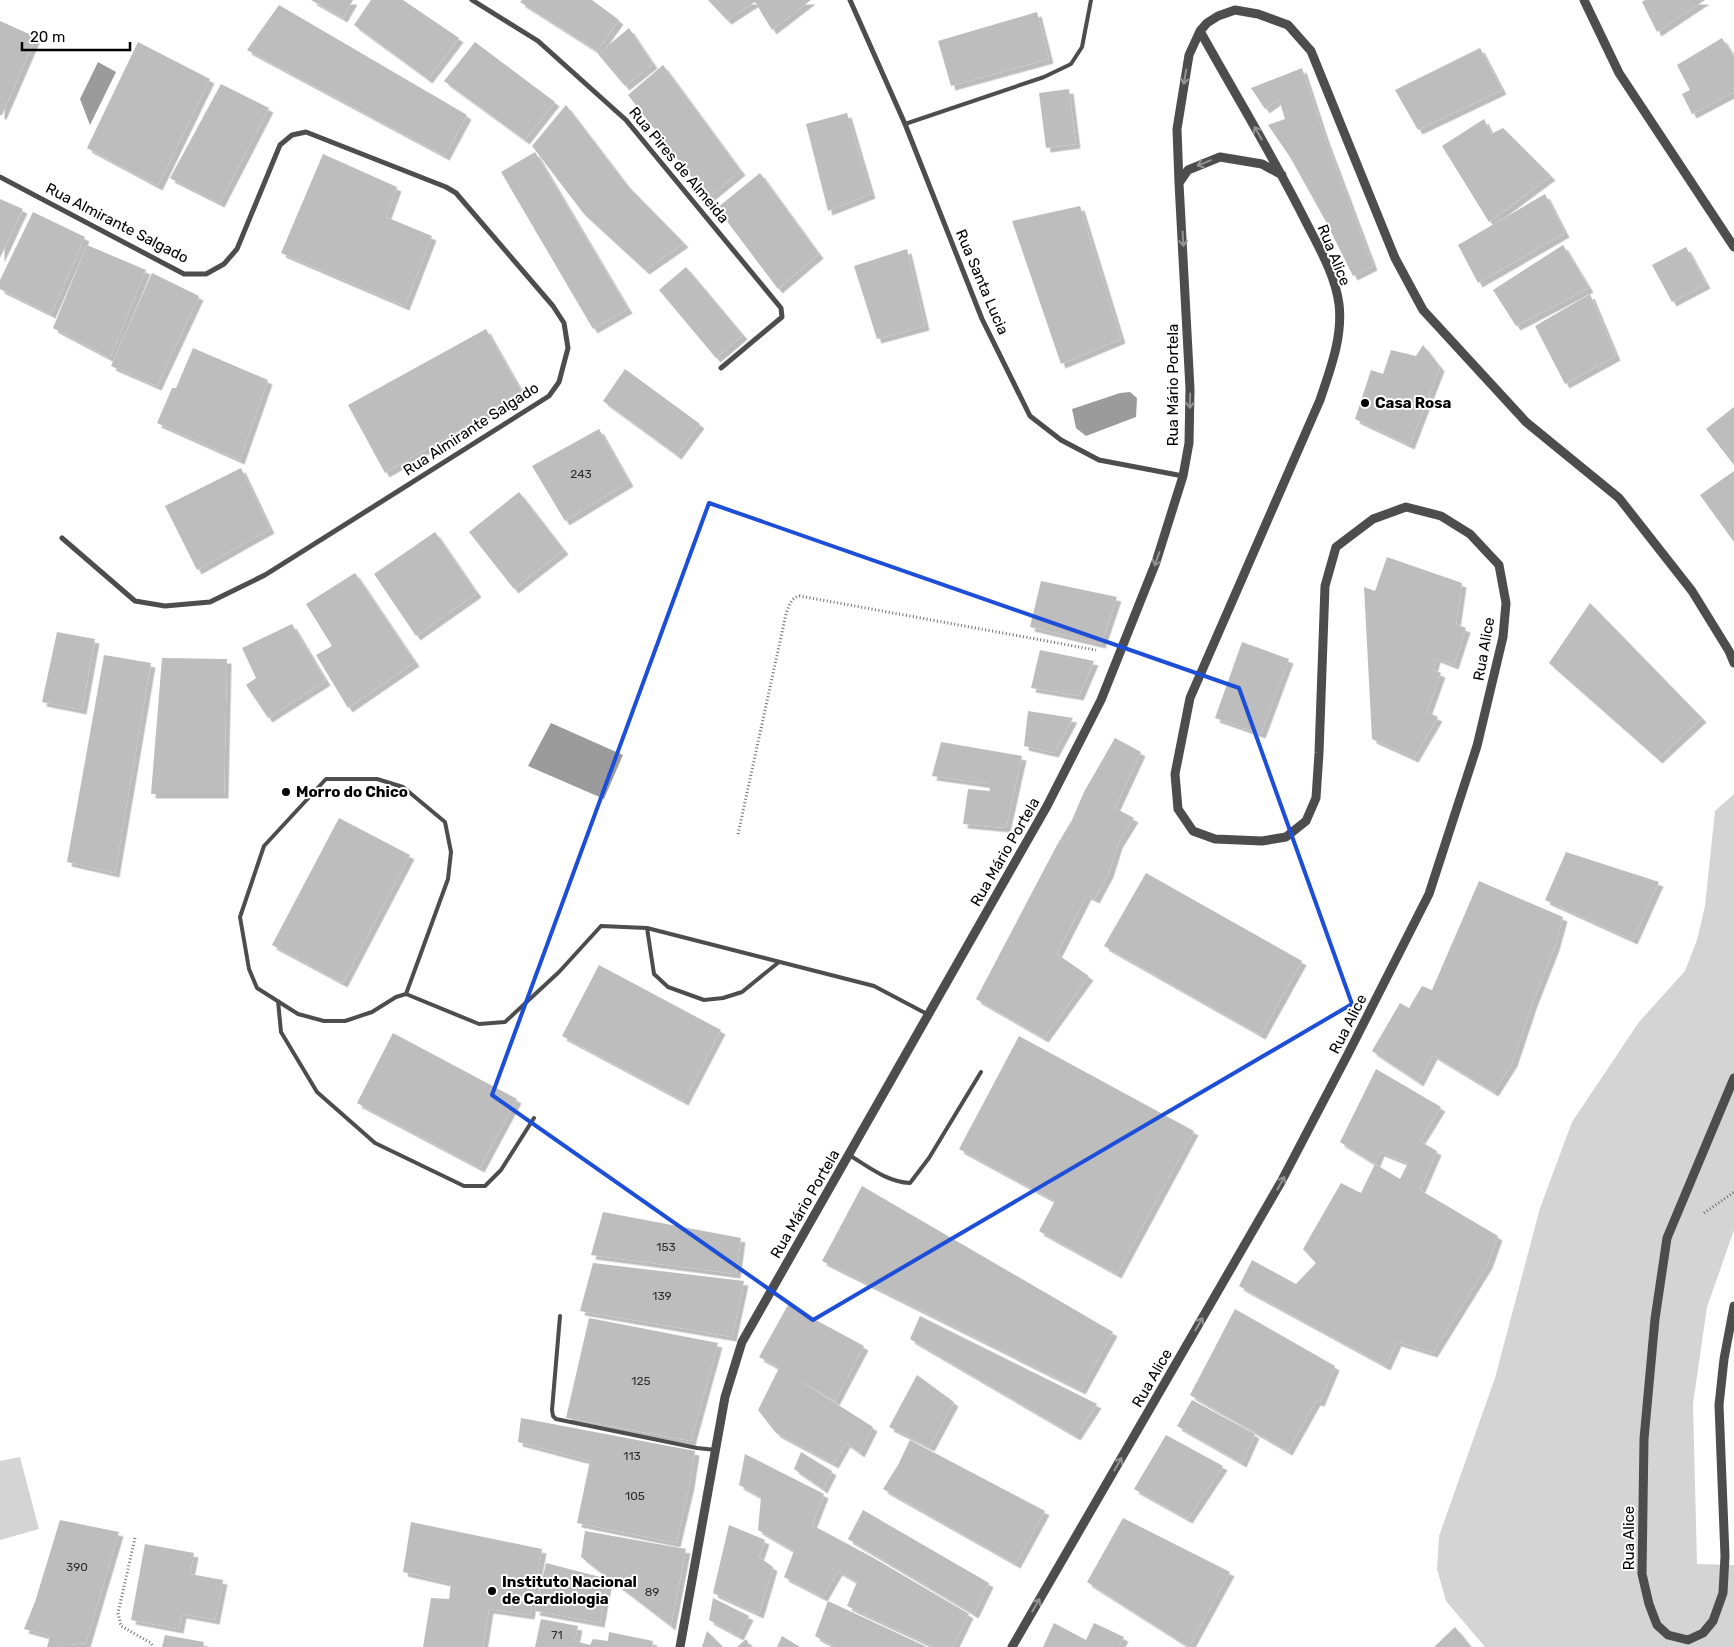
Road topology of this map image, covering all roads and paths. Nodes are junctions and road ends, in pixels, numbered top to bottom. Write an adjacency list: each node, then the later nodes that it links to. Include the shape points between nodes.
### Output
1 (472, 0): 11 (street, Rua Pires de Almeida, via 538,41 626,120 781,308 782,317)
2 (850, 0): 6 (street, Rua Santa Lucia)
3 (1091, 0): 6 (lane, via 1082,47 1071,64 1044,77)
4 (1584, 0): 10 (street, via 1619,73)
5 (1200, 31): 7 (street, Rua Alice, one-way to 5); 9 (street, Rua Mário Portela, one-way to 9, via 1189,55 1177,129); 15 (street, via 1218,16 1235,10 1258,14 1288,25 1311,51 1395,258 1423,310 1526,422 1619,498 1692,591)
6 (905, 124): 12 (street, Rua Santa Lucia, via 982,319 1030,416 1061,440 1099,460)
7 (1283, 176): 9 (street, one-way to 9, via 1262,164 1220,157 1188,170); 32 (street, Rua Alice, one-way to 7, via 1281,1182 1429,894 1478,746 1503,637 1506,603 1499,565 1470,534 1442,516 1406,507 1373,519 1336,547 1327,578 1316,798 1306,821 1286,837 1262,841 1215,839 1193,831 1178,809 1175,774 1190,698 1320,400 1333,360 1339,304 1329,270)
8 (0, 178): 13 (street, Rua Almirante Salgado, via 184,274 206,274 224,264 237,249 280,145 292,135 306,132 456,193 553,306 564,323 567,340 559,382 549,396 265,575 210,602 165,606 135,600)
9 (1179, 183): 12 (street, Rua Mário Portela, one-way to 12, via 1190,389 1189,443)
10 (1734, 247)
11 (721, 368)
12 (1184, 476): 14 (street, Rua Mário Portela, one-way to 14, via 1156,562)
13 (62, 538)
14 (1119, 654): 16 (path, via 796,596 786,614); 21 (street, Rua Mário Portela, via 1100,700 1047,806)
15 (1734, 663)
16 (738, 834)
17 (646, 928): 18 (lane); 18 (lane, via 654,974 668,987 704,1000 742,992); 19 (lane, via 601,926 559,972 504,1022 479,1024)
18 (779, 962): 21 (lane, via 874,986)
19 (406, 994): 20 (lane, via 372,1012 345,1021 324,1021 298,1014); 20 (lane, via 448,879 451,852 445,822 403,787 377,779 326,779 264,846 240,917 249,969 257,988)
20 (278, 1001): 24 (lane, via 281,1032 317,1092 375,1143 464,1186 485,1186 501,1170)
21 (928, 1014): 25 (street, Rua Mário Portela)
22 (981, 1072): 25 (lane, via 910,1183 888,1178)
23 (1734, 1078): 26 (street, Rua Alice, via 1667,1238 1655,1319 1644,1439 1642,1574 1657,1625 1668,1636 1688,1640 1703,1633 1713,1621 1723,1593 1725,1556 1719,1405)
24 (534, 1118)
25 (849, 1155): 28 (street, Rua Mário Portela, via 742,1342 725,1397)
26 (1734, 1306)
27 (560, 1316): 28 (lane, via 552,1410 556,1419)
28 (716, 1450): 31 (street, Rua Mário Portela)
29 (135, 1538): 30 (path, via 118,1613 121,1626)
30 (154, 1647)
31 (680, 1647)
32 (1012, 1647)

